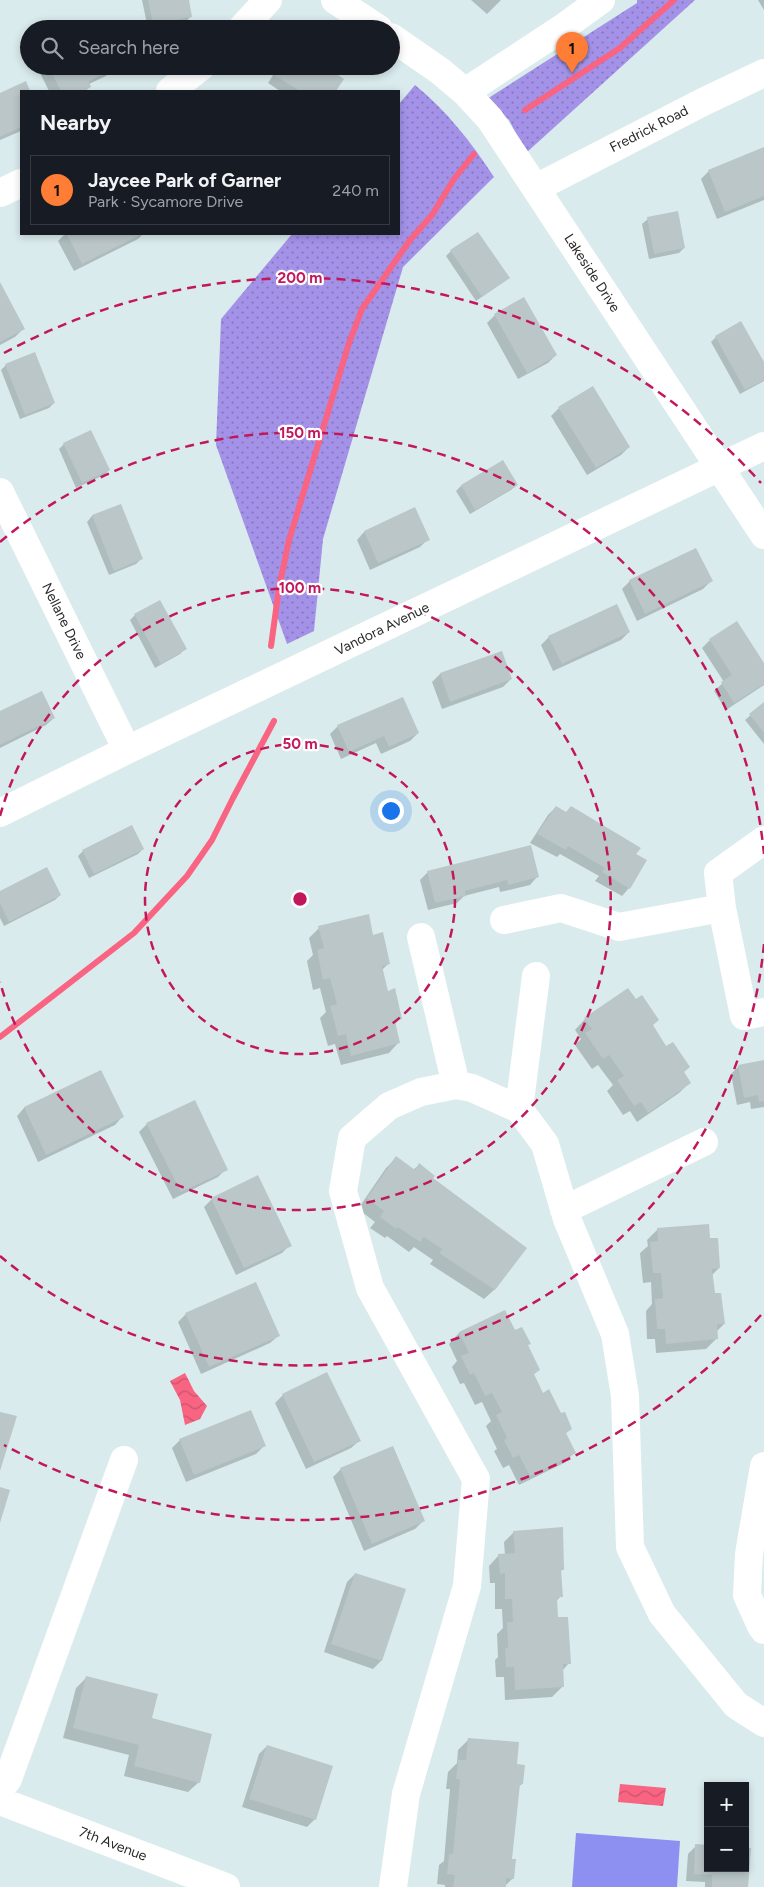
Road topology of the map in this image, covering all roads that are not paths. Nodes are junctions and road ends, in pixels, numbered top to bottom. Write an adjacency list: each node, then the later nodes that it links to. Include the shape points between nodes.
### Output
1 (268, 0): 4 (street)
2 (335, 0): 5 (street)
3 (601, 0): 10 (street)
4 (250, 20)
5 (365, 20)
6 (400, 43): 10 (street, Lakeside Drive, via 440,70)
7 (764, 73): 12 (street, Fredrick Road)
8 (190, 75): 9 (street)
9 (171, 90)
10 (465, 92): 12 (street, Lakeside Drive, via 490,119)
11 (20, 183): 13 (street)
12 (536, 188): 15 (street, Lakeside Drive)
13 (0, 193)
14 (764, 446): 15 (street, Vandora Avenue)
15 (719, 468): 17 (street, Lakeside Drive); 18 (street, Vandora Avenue)
16 (0, 492): 18 (street, Nellane Drive)
17 (764, 535)
18 (127, 750): 19 (street, Vandora Avenue)
19 (0, 813)
20 (764, 840): 21 (street, via 718,873)
21 (722, 908): 22 (street, via 619,927 560,908); 25 (street, via 744,1016)
22 (504, 920)
23 (421, 937): 26 (street)
24 (536, 976): 27 (street)
25 (764, 1012)
26 (456, 1084): 27 (street); 37 (street, via 421,1092 389,1106 352,1138 343,1191 370,1288 476,1479 467,1586 406,1794)
27 (519, 1109): 29 (street, via 545,1144)
28 (704, 1142): 29 (street)
29 (564, 1210): 33 (street, via 615,1334 625,1396 630,1547 662,1614 736,1705)
30 (124, 1460): 34 (street, via 8,1779)
31 (763, 1477): 32 (street, via 749,1554 747,1595)
32 (764, 1630)
33 (764, 1723)
34 (0, 1790)
35 (0, 1801): 36 (street, 7th Avenue)
36 (226, 1887)
37 (394, 1887)

